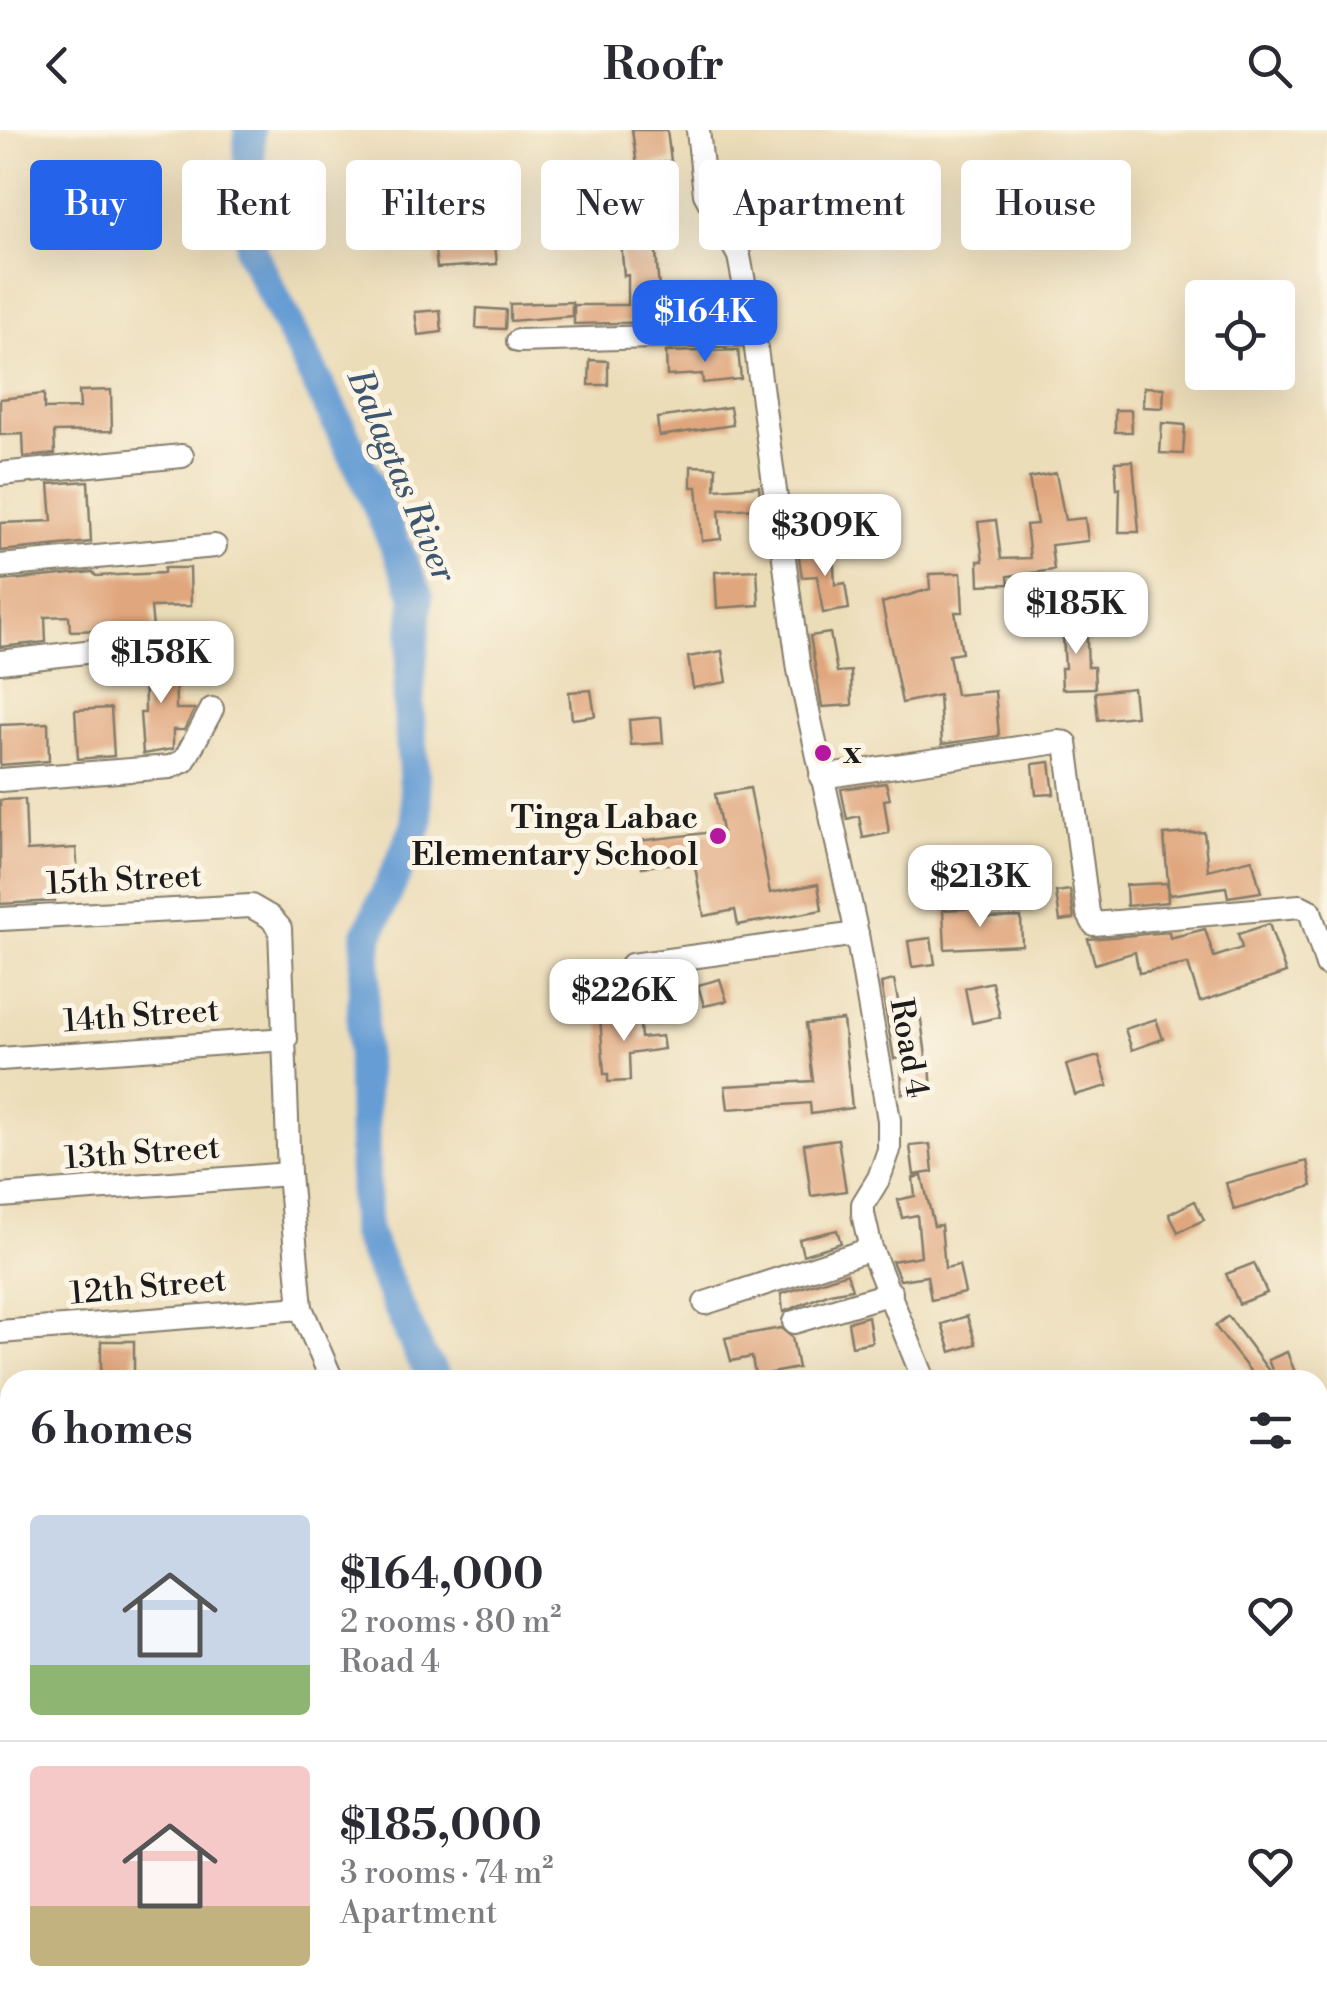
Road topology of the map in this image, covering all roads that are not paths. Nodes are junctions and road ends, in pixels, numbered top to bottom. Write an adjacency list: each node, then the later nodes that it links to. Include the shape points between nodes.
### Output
1 (698, 130): 2 (street, Road 4, via 705,194 739,256)
2 (754, 334): 3 (street); 11 (street, Road 4, via 799,670)
3 (518, 341)
4 (182, 456): 5 (street)
5 (0, 474)
6 (216, 546): 7 (street)
7 (0, 566)
8 (213, 637): 9 (street)
9 (0, 662)
10 (212, 709): 12 (street, via 184,761 170,767)
11 (821, 777): 14 (street, Road 4); 16 (street, via 1066,744 1094,924 1300,906 1310,910)
12 (0, 780)
13 (0, 919): 17 (street, 15th Street, via 251,906 280,928)
14 (857, 934): 15 (street); 21 (street, Road 4, via 889,1120 890,1150 863,1204)
15 (632, 965)
16 (1327, 965)
17 (286, 1038): 18 (street, 14th Street); 19 (street)
18 (0, 1059)
19 (289, 1174): 20 (street, 13th Street); 24 (street)
20 (0, 1196)
21 (871, 1249): 22 (street, Road 4); 23 (street)
22 (890, 1294): 25 (street); 28 (street, Road 4)
23 (705, 1304)
24 (302, 1308): 26 (street, 12th Street); 27 (street)
25 (794, 1322)
26 (0, 1332)
27 (328, 1370)
28 (920, 1370)

